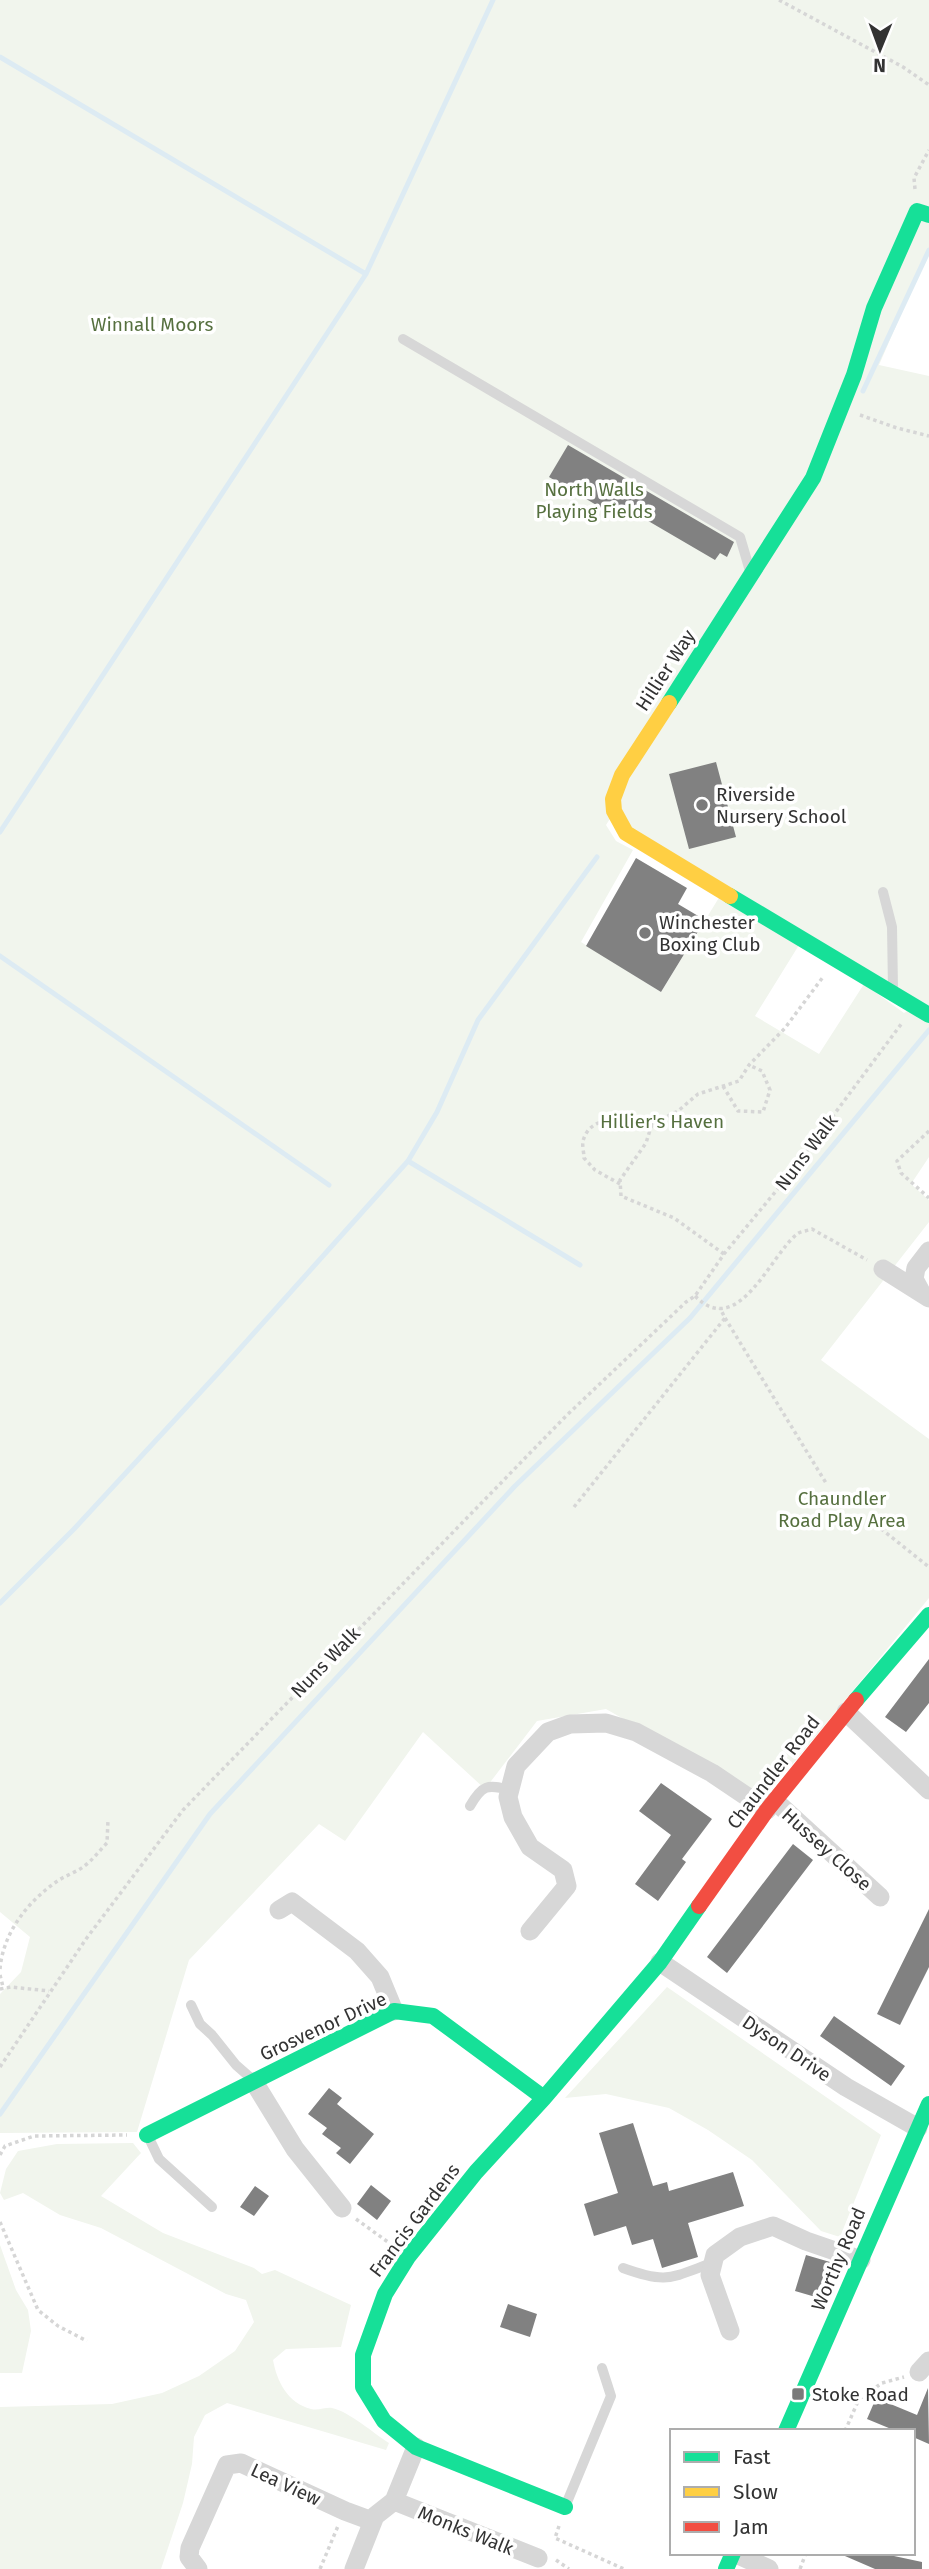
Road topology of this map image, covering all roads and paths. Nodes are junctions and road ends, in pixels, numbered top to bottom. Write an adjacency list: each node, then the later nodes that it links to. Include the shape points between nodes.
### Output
1 (779, 0): 2 (path)
2 (929, 85)
3 (929, 150): 4 (path, via 914,178)
4 (923, 213): 6 (street, Hillier Way, via 874,308)
5 (403, 339): 8 (lane, via 740,537)
6 (841, 408): 7 (path); 8 (street, Hillier Way, via 813,478)
7 (929, 436)
8 (751, 574): 10 (street, Hillier Way, via 622,775 613,796 613,814 626,833)
9 (883, 892): 11 (lane, via 892,927)
10 (836, 959): 11 (street, Hillier Way); 13 (path, via 785,1028)
11 (892, 993): 12 (street, Hillier Way)
12 (922, 1011): 20 (path, Nuns Walk)
13 (748, 1065): 14 (path, via 739,1081); 14 (path, via 762,1071 770,1090 763,1112 738,1111)
14 (723, 1086): 15 (path, via 698,1094)
15 (653, 1125): 17 (path); 17 (path, via 610,1119 591,1128 583,1141 584,1158)
16 (929, 1131): 18 (path, via 897,1161 901,1173)
17 (620, 1184): 20 (path, via 621,1196 674,1218)
18 (929, 1198)
19 (929, 1251): 22 (street, via 914,1279)
20 (724, 1254): 23 (path, Nuns Walk)
21 (883, 1269): 22 (street); 24 (path, via 812,1229 798,1233 744,1300 731,1308)
22 (925, 1295)
23 (695, 1296): 24 (path); 44 (path, Nuns Walk, via 566,1416 183,1810)
24 (717, 1308): 25 (path)
25 (725, 1318): 26 (path); 27 (path)
26 (826, 1483)
27 (574, 1507)
28 (870, 1520): 29 (path)
29 (929, 1567)
30 (929, 1615): 31 (street, Chaundler Road)
31 (846, 1712): 33 (street); 35 (street, Chaundler Road)
32 (510, 1790): 34 (lane, via 481,1789); 35 (street, Hussey Close, via 516,1766 548,1732 570,1724 606,1723 636,1731); 39 (street, via 513,1817 530,1847 563,1870 567,1886)
33 (929, 1790)
34 (470, 1805)
35 (771, 1805): 37 (street, Hussey Close); 40 (street, Chaundler Road)
36 (107, 1820): 41 (path, via 107,1843 85,1866 34,1900 12,1928)
37 (880, 1896)
38 (279, 1910): 46 (street, via 292,1902 357,1951 380,1977)
39 (530, 1931)
40 (660, 1962): 49 (street, Francis Gardens); 51 (street, Dyson Drive, via 846,2087)
41 (0, 1969)
42 (0, 1975): 43 (path)
43 (1, 1988): 44 (path)
44 (49, 1991): 47 (path, Nuns Walk)
45 (191, 2005): 48 (lane, via 200,2024)
46 (394, 2011): 48 (street, Grosvenor Drive); 49 (street, Grosvenor Drive, via 433,2016)
47 (0, 2067)
48 (254, 2082): 52 (street, Grosvenor Drive); 55 (street, via 295,2149)
49 (544, 2098): 57 (street, Francis Gardens, via 476,2172)
50 (929, 2104): 51 (street, Worthy Road)
51 (918, 2129): 58 (street, Worthy Road)
52 (147, 2135): 53 (path, via 34,2136 5,2146); 54 (lane, via 159,2159)
53 (0, 2155)
54 (212, 2207)
55 (342, 2208): 57 (path)
56 (0, 2222): 62 (path, via 38,2310)
57 (408, 2257): 67 (street, Francis Gardens, via 385,2294 363,2355 363,2387 384,2421)
58 (861, 2260): 59 (street, via 773,2225 740,2237 715,2255); 65 (street, Worthy Road)
59 (712, 2263): 60 (lane, via 664,2279); 61 (street, via 710,2275)
60 (623, 2268)
61 (730, 2331)
62 (87, 2341)
63 (924, 2366): 66 (path, via 859,2399)
64 (602, 2368): 69 (lane, via 611,2396)
65 (787, 2429)
66 (846, 2429)
67 (416, 2447): 68 (street); 69 (street, Francis Gardens)
68 (394, 2501): 71 (street); 73 (street, Monks Walk)
69 (565, 2507): 77 (path, via 555,2538)
70 (345, 2511): 71 (street, Lea View); 74 (street, Lea View, via 241,2463 226,2465 190,2548 189,2557); 75 (path)
71 (372, 2521): 76 (street)
72 (738, 2555): 78 (street)
73 (538, 2558)
74 (198, 2569)
75 (320, 2569)
76 (354, 2569)
77 (624, 2569)
78 (769, 2569)

